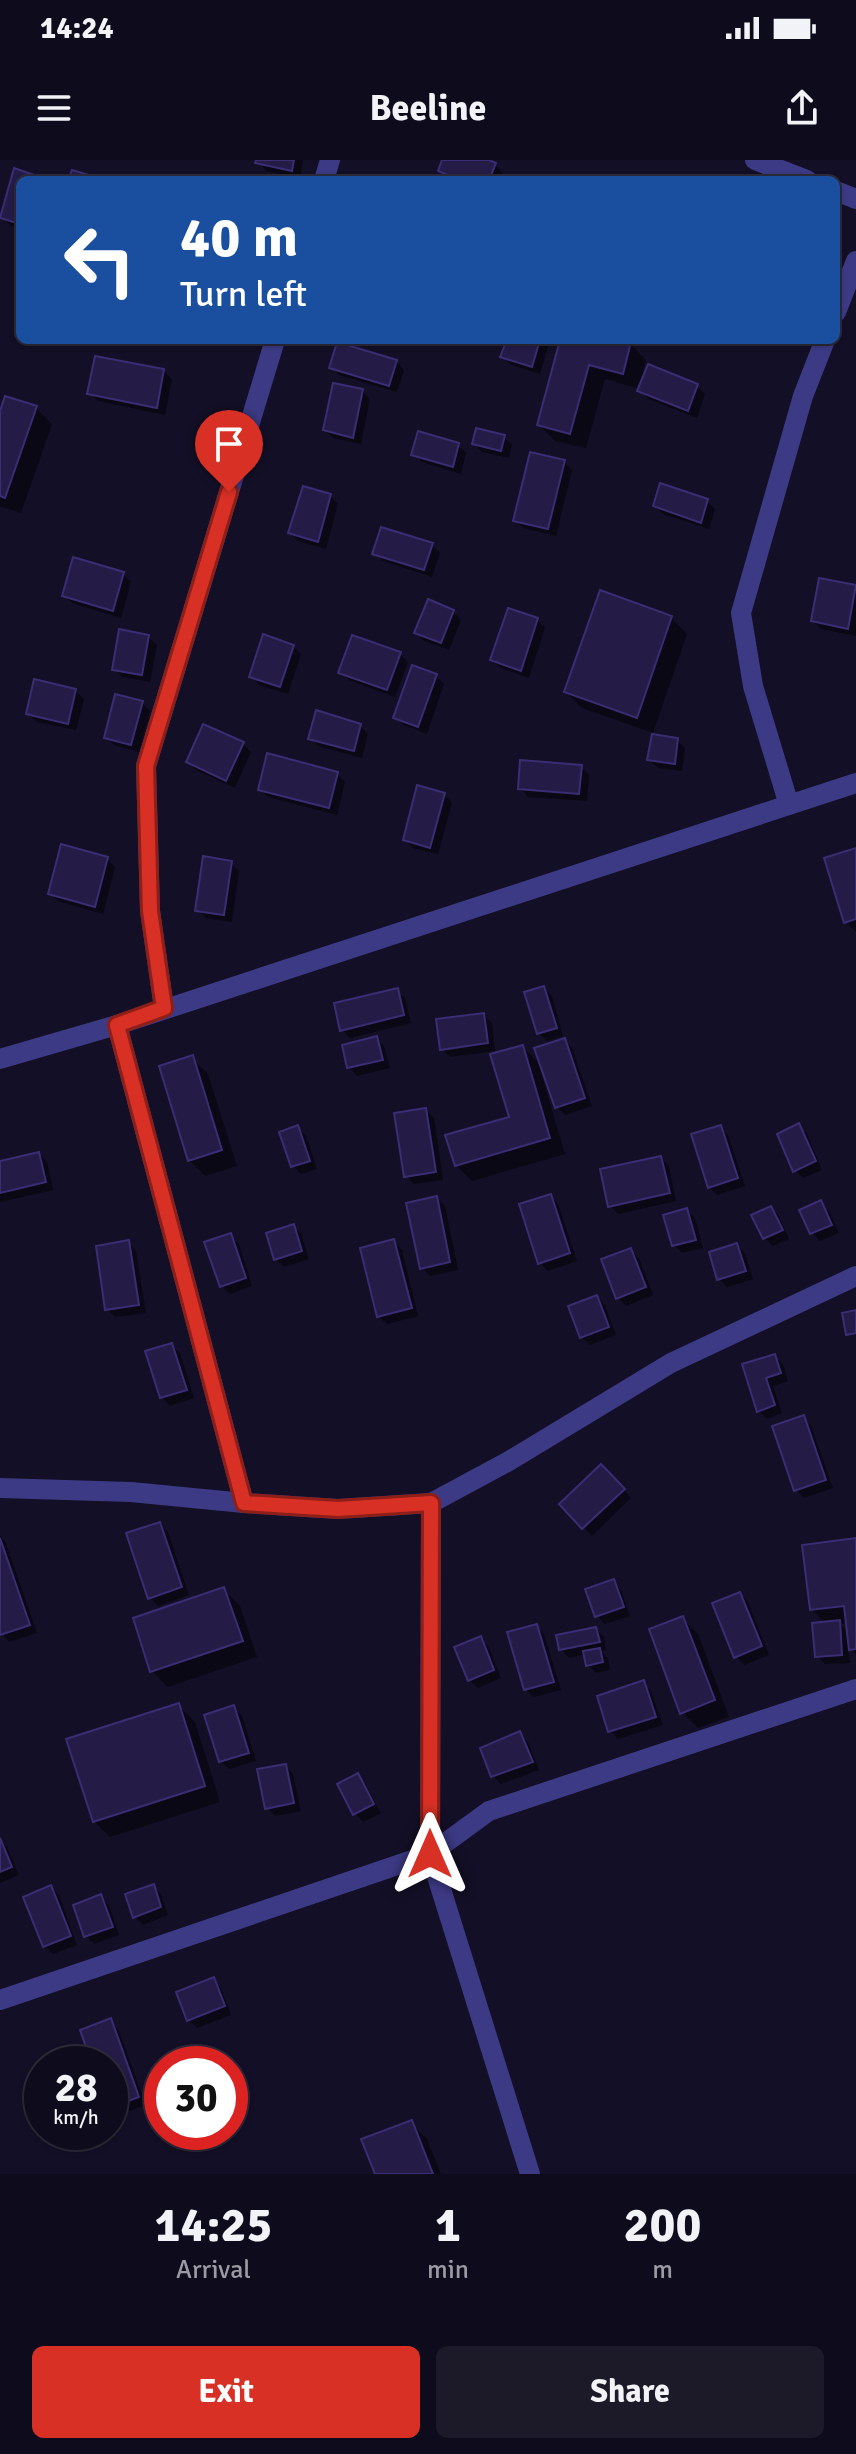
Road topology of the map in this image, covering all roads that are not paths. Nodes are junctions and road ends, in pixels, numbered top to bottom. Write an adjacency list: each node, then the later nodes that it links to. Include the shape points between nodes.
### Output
1 (755, 160): 2 (street)
2 (797, 176)
3 (856, 261): 4 (street)
4 (840, 302)
5 (274, 344): 9 (street, via 146,766 150,911)
6 (823, 344): 8 (street, via 803,396 741,613 753,686)
7 (856, 783): 8 (street)
8 (789, 805): 9 (street)
9 (164, 1008): 10 (street)
10 (117, 1025): 11 (street); 14 (street)
11 (0, 1059)
12 (856, 1276): 15 (street, via 671,1363)
13 (0, 1488): 14 (street, via 131,1492)
14 (244, 1503): 15 (street, via 338,1509)
15 (431, 1503): 17 (street)
16 (856, 1689): 17 (street, via 489,1811)
17 (430, 1854): 18 (street); 19 (street)
18 (0, 2000)
19 (530, 2174)

